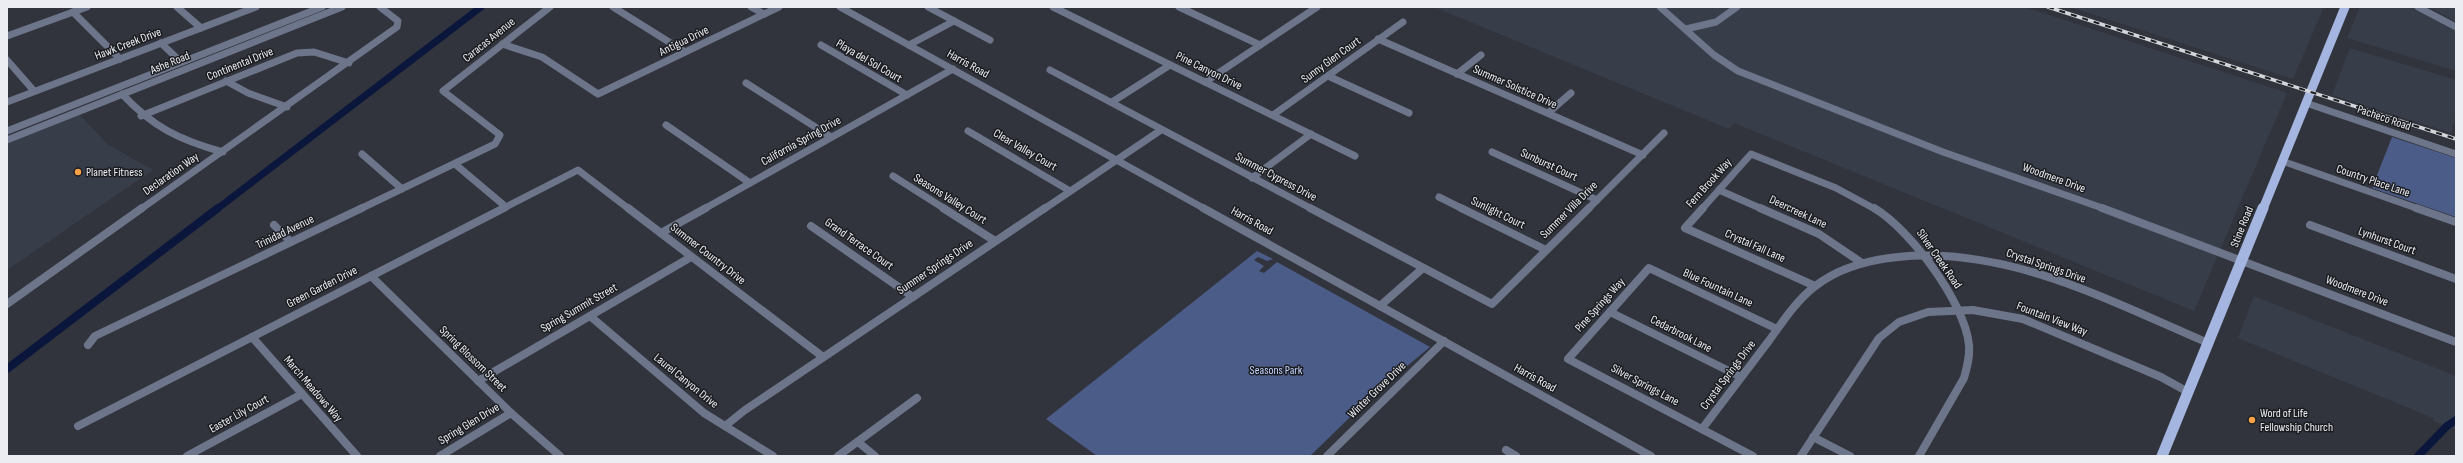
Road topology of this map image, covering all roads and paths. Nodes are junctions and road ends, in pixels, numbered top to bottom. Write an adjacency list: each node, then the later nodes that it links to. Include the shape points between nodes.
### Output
1 (87, 7): 21 (street)
2 (177, 7): 26 (street)
3 (256, 7): 26 (street, Hawk Creek Drive)
4 (322, 7): 40 (street, Ashe Road)
5 (342, 7): 51 (street, Ashe Road)
6 (380, 7): 41 (street, Declaration Way, via 398,21 397,28)
7 (550, 7): 32 (street, Caracas Avenue)
8 (613, 7): 36 (street)
9 (751, 7): 22 (street)
10 (779, 7): 22 (street, Antigua Drive)
11 (840, 7): 34 (street, Harris Road)
12 (928, 7): 23 (street)
13 (1053, 7): 42 (street, Pine Canyon Drive)
14 (1179, 7): 35 (street)
15 (1304, 7): 20 (street)
16 (1660, 7): 27 (street, Woodmere Drive)
17 (1737, 7): 27 (street, via 1716,22)
18 (2345, 7): 56 (main road, Stine Road)
19 (2418, 7): 25 (street)
20 (1315, 9): 35 (street)
21 (73, 12): 28 (street); 38 (street)
22 (764, 14): 36 (street, Antigua Drive)
23 (954, 21): 29 (street); 34 (street)
24 (1403, 22): 30 (street, Sunny Glen Court)
25 (2456, 27)
26 (201, 28): 31 (street, Hawk Creek Drive)
27 (1686, 30): 102 (street, Woodmere Drive, via 1727,64 1765,83 1943,152 2047,187)
28 (7, 36)
29 (990, 40)
30 (1378, 40): 45 (street, Summer Solstice Drive); 46 (street, Sunny Glen Court)
31 (161, 43): 38 (street, Hawk Creek Drive); 40 (street)
32 (502, 44): 36 (street, Antigua Drive, via 526,48 543,56 598,94); 70 (street, Caracas Avenue, via 443,91 500,135)
33 (821, 45): 53 (street, Playa del Sol Court)
34 (909, 45): 43 (street, Harris Road)
35 (1260, 45): 48 (street)
36 (685, 52)
37 (1481, 55): 45 (street)
38 (120, 59): 50 (street, Hawk Creek Drive)
39 (7, 60): 50 (street)
40 (181, 62): 63 (street, Ashe Road)
41 (349, 63): 47 (street, Continental Drive, via 307,51); 57 (street, Declaration Way)
42 (1170, 64): 48 (street, Pine Canyon Drive); 55 (street)
43 (953, 69): 53 (street, California Spring Drive); 78 (street, Harris Road)
44 (1050, 70): 55 (street, Summer Cypress Drive)
45 (1457, 74): 59 (street, Summer Solstice Drive)
46 (1328, 76): 58 (street); 60 (street, Sunny Glen Court)
47 (226, 81): 57 (street, via 248,93); 61 (street, Continental Drive)
48 (1205, 82): 60 (street, Pine Canyon Drive)
49 (746, 84): 68 (street)
50 (34, 91): 54 (street, Hawk Creek Drive)
51 (122, 94): 61 (street); 69 (street, Ashe Road)
52 (1571, 94): 59 (street)
53 (907, 95): 68 (street, California Spring Drive)
54 (7, 102)
55 (1112, 102): 64 (street, Summer Cypress Drive)
56 (2306, 103): 76 (street, Pacheco Road); 79 (main road, Stine Road)
57 (287, 107): 71 (street, Declaration Way)
58 (1409, 113)
59 (1548, 113): 74 (street, Summer Solstice Drive)
60 (1273, 115): 67 (street, Pine Canyon Drive)
61 (141, 116): 71 (street, via 180,140)
62 (666, 125): 84 (street)
63 (8, 130)
64 (1161, 130): 78 (street, Summer Springs Drive); 83 (street, Summer Cypress Drive)
65 (968, 131): 86 (street, Clear Valley Court)
66 (1664, 133): 74 (street, Summer Villa Drive)
67 (1311, 134): 77 (street, Pine Canyon Drive); 83 (street)
68 (831, 138): 84 (street, California Spring Drive)
69 (7, 140)
70 (495, 144): 80 (street, Trinidad Avenue)
71 (223, 152): 110 (street, Declaration Way)
72 (1492, 152): 89 (street, Sunburst Court)
73 (362, 154): 85 (street)
74 (1643, 154): 89 (street, Summer Villa Drive)
75 (1751, 154): 87 (street, Fern Brook Way); 100 (street, Silver Creek Road, via 1848,194 1877,210 1901,229)
76 (2456, 154)
77 (1355, 156)
78 (1116, 160): 86 (street, Summer Springs Drive); 112 (street, Harris Road)
79 (2282, 162): 91 (street, Country Place Lane); 102 (main road, Stine Road)
80 (455, 164): 85 (street, Trinidad Avenue); 90 (street)
81 (578, 170): 90 (street, Green Garden Drive); 96 (street, Summer Country Drive)
82 (893, 176): 97 (street, Seasons Valley Court)
83 (1252, 178): 104 (street, Summer Cypress Drive)
84 (750, 183): 96 (street, California Spring Drive)
85 (402, 189): 98 (street, Trinidad Avenue)
86 (1070, 190): 97 (street, Summer Springs Drive)
87 (1719, 190): 95 (street, Fern Brook Way); 103 (street, Deercreek Lane, via 1819,234)
88 (1439, 197): 99 (street, Sunlight Court)
89 (1597, 200): 99 (street, Summer Villa Drive)
90 (506, 207): 106 (street, Green Garden Drive)
91 (2456, 222)
92 (274, 225): 98 (street)
93 (811, 226): 109 (street, Grand Terrace Court)
94 (2310, 226): 107 (street, Lynhurst Court)
95 (1685, 228): 108 (street, Crystal Fall Lane)
96 (661, 233): 101 (street, Summer Country Drive)
97 (995, 241): 109 (street, Summer Springs Drive)
98 (291, 242): 121 (street, Trinidad Avenue, via 95,336)
99 (1546, 250): 111 (street, Summer Villa Drive)
100 (1924, 255): 103 (street, Crystal Springs Drive, via 1888,258); 113 (street, Silver Creek Road); 120 (street, Crystal Springs Drive, via 1974,258 2038,273)
101 (691, 257): 115 (street, Spring Summit Street); 122 (street, Summer Country Drive)
102 (2242, 259): 119 (street, Woodmere Drive); 120 (main road, Stine Road)
103 (1862, 264): 108 (street, Crystal Springs Drive, via 1833,275)
104 (1422, 268): 111 (street, Summer Cypress Drive); 112 (street)
105 (1649, 268): 114 (street, Pine Springs Way); 116 (street, Blue Fountain Lane)
106 (371, 276): 117 (street, Green Garden Drive); 125 (street, Spring Blossom Street)
107 (2456, 279)
108 (1815, 286): 116 (street, Crystal Springs Drive)
109 (913, 297): 122 (street, Summer Springs Drive)
110 (7, 304)
111 (1492, 304)
112 (1380, 306): 118 (street, Harris Road)
113 (1957, 309): 126 (street, Fountain View Way, via 1990,312 2038,325 2161,377); 133 (street, Fountain View Way, via 1912,316 1889,329 1875,343); 149 (street, Silver Creek Road, via 1968,331 1969,366)
114 (1610, 312): 123 (street, Pine Springs Way); 124 (street, Cedarbrook Lane)
115 (590, 316): 125 (street, Spring Summit Street); 131 (street, Laurel Canyon Drive, via 695,406)
116 (1777, 329): 124 (street, Crystal Springs Drive)
117 (252, 337): 127 (street, March Meadows Way); 130 (street, Green Garden Drive)
118 (1444, 341): 143 (street, Winter Grove Drive); 145 (street, Harris Road)
119 (2456, 342)
120 (2208, 343): 126 (main road, Stine Road)
121 (88, 345)
122 (823, 357): 131 (street, Summer Springs Drive)
123 (1568, 359): 132 (street, Silver Springs Lane)
124 (1741, 377): 132 (street, Crystal Springs Drive)
125 (478, 381): 129 (street, Spring Blossom Street)
126 (2188, 392): 150 (main road, Stine Road)
127 (302, 394): 136 (street, Easter Lily Court); 137 (street, March Meadows Way)
128 (917, 398): 134 (street)
129 (511, 413): 138 (street, Spring Glen Drive); 139 (street, Spring Blossom Street)
130 (78, 426)
131 (725, 426): 140 (street, Laurel Canyon Drive)
132 (1702, 429): 146 (street, Silver Springs Lane)
133 (1813, 437): 147 (street, Fountain View Way); 148 (street)
134 (858, 442): 141 (street); 142 (street)
135 (1506, 450): 144 (street)
136 (187, 456)
137 (356, 456)
138 (440, 456)
139 (560, 456)
140 (773, 456)
141 (838, 456)
142 (875, 456)
143 (1326, 456)
144 (1516, 456)
145 (1651, 456)
146 (1753, 456)
147 (1800, 456)
148 (1850, 456)
149 (1919, 456)
150 (2162, 456)

